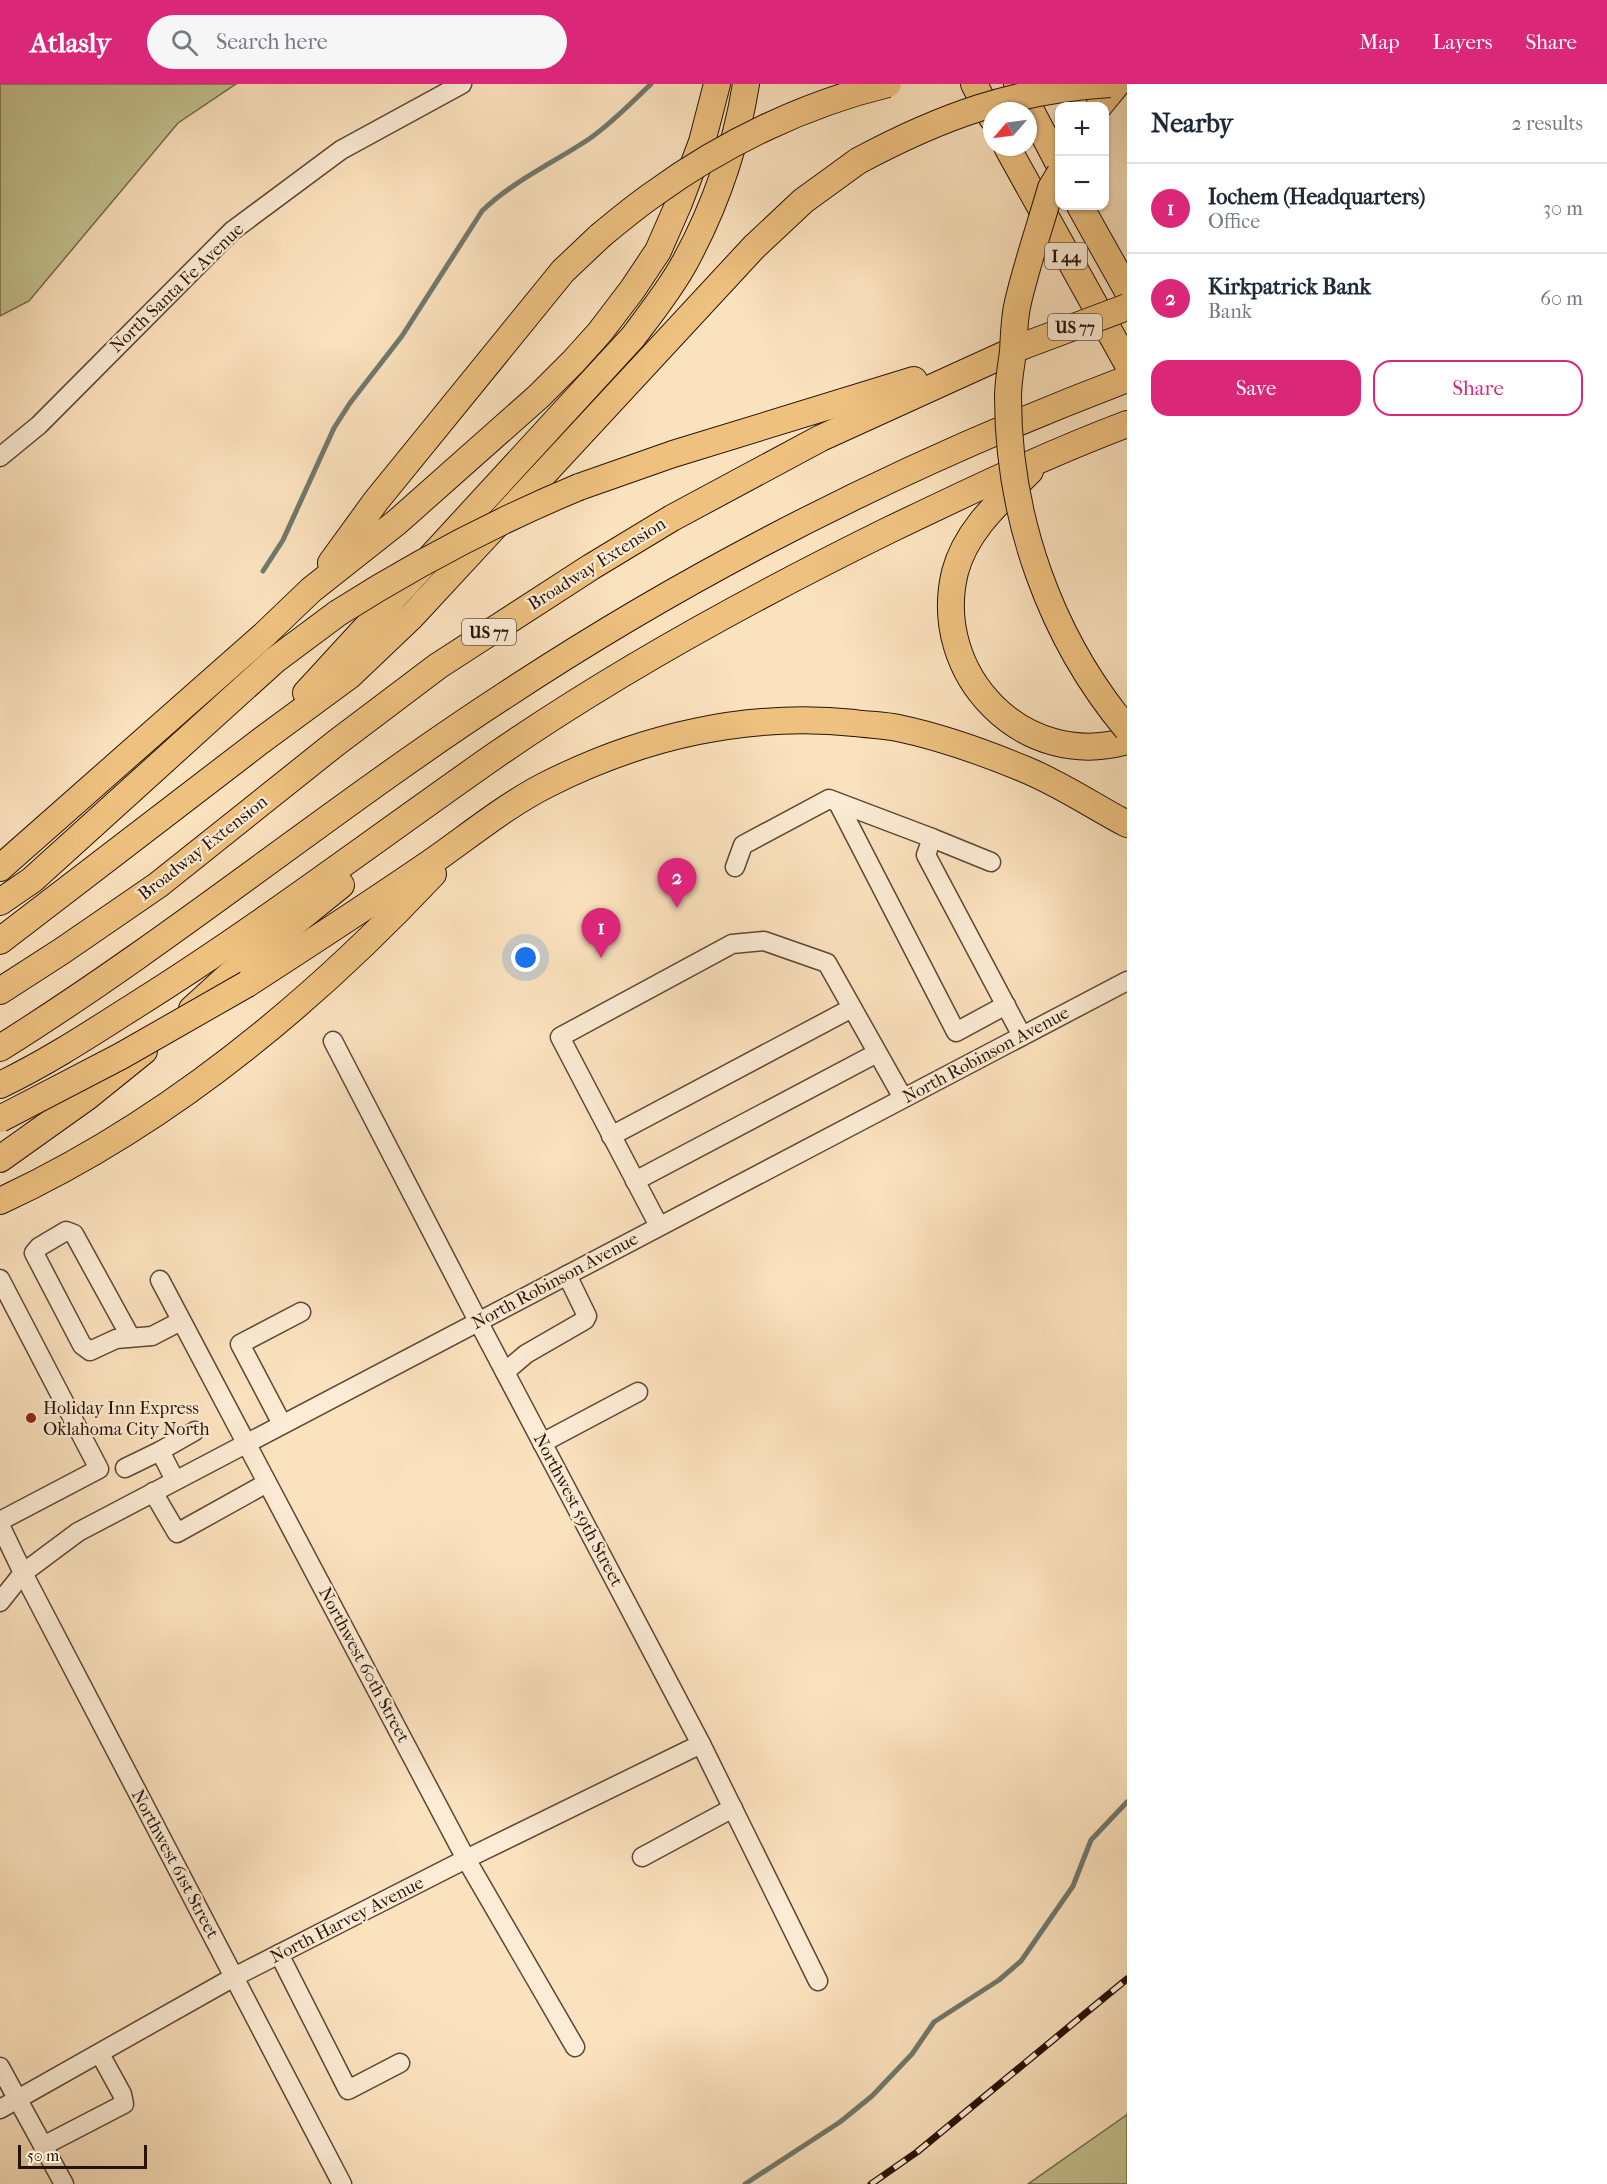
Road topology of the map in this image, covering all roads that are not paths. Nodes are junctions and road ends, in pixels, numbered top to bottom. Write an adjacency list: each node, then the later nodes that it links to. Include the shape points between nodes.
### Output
1 (462, 84): 22 (street, North Santa Fe Avenue, via 341,150 232,231 39,425)
2 (717, 84): 23 (highway, via 680,203 657,251 600,333 539,396 396,522)
3 (746, 84): 26 (highway, via 739,122 707,216 685,262 660,301 610,363)
4 (888, 84): 23 (highway, bridge, via 804,111 734,144 654,193 600,236 563,271 376,501)
5 (974, 84): 9 (highway)
6 (1017, 84): 12 (highway)
7 (1110, 84): 26 (highway, bridge, via 1047,90 964,112 920,129 858,161 803,201 754,247 412,616 349,676)
8 (1117, 84): 10 (highway)
9 (984, 102)
10 (1102, 102)
11 (1012, 156): 18 (highway, I 44)
12 (1055, 158)
13 (1055, 180): 24 (highway, bridge, via 1017,304 1008,396 1011,452 1025,532 1047,598 1077,657)
14 (1082, 210): 15 (highway, I 44)
15 (1127, 290)
16 (1127, 307): 17 (highway, Broadway Extension / US 77, bridge)
17 (1023, 346): 35 (highway, bridge, via 673,454 579,487 393,578 275,660 32,880); 38 (highway, Broadway Extension / US 77, via 821,438 672,518 591,567 438,666 158,885)
18 (1127, 363)
19 (1127, 379): 43 (highway, via 924,464 780,534 650,605 438,740 108,977)
20 (1127, 424): 21 (highway)
21 (1045, 456): 25 (highway, via 982,520 963,552 952,590 953,636 979,691 1019,727 1065,745 1091,747); 27 (highway, via 821,564 720,618 557,716)
22 (0, 457)
23 (311, 590): 34 (highway)
24 (1127, 729)
25 (1127, 741)
26 (258, 743): 36 (highway)
27 (452, 787): 45 (highway, via 192,970 36,1068); 49 (highway, via 162,1037)
28 (838, 803): 31 (street); 33 (street, via 829,799 743,845); 39 (street, via 956,1032)
29 (1127, 824): 30 (highway, via 1026,770 965,747 897,728 831,721 772,721 669,737 604,758 546,785)
30 (469, 836): 47 (highway, bridge, via 247,984); 51 (highway, via 376,933 299,1004 163,1108)
31 (932, 838): 32 (street); 39 (street, via 926,855)
32 (991, 862)
33 (735, 867)
34 (0, 868)
35 (0, 902)
36 (0, 941)
37 (1127, 981): 41 (street, North Robinson Avenue)
38 (0, 990)
39 (1006, 1005): 41 (street)
40 (852, 1008): 44 (street); 48 (street); 48 (street, via 827,963 764,941 732,944 560,1037)
41 (1022, 1036): 46 (street, North Robinson Avenue)
42 (333, 1041): 58 (street, Northwest 59th Street)
43 (0, 1048)
44 (878, 1053): 46 (street); 50 (street)
45 (0, 1085)
46 (903, 1098): 52 (street, North Robinson Avenue)
47 (0, 1119)
48 (611, 1136): 50 (street)
49 (0, 1159)
50 (634, 1180): 52 (street)
51 (0, 1202)
52 (659, 1226): 53 (street, North Robinson Avenue)
53 (567, 1275): 58 (street, North Robinson Avenue); 60 (street, via 587,1316 585,1320 526,1354)
54 (0, 1279): 71 (street, via 99,1469)
55 (160, 1280): 57 (street, Northwest 60th Street)
56 (300, 1312): 62 (street, via 240,1344)
57 (181, 1321): 59 (street, via 152,1336); 64 (street, Northwest 60th Street)
58 (478, 1321): 60 (street, Northwest 59th Street); 62 (street, North Robinson Avenue)
59 (130, 1336): 59 (street, via 90,1351 82,1345 34,1253 39,1247 66,1231 74,1234)
60 (505, 1372): 65 (street, Northwest 59th Street)
61 (638, 1392): 65 (street)
62 (282, 1424): 64 (street, North Robinson Avenue)
63 (195, 1431): 66 (street)
64 (246, 1443): 68 (street, North Robinson Avenue); 69 (street, Northwest 60th Street)
65 (542, 1443): 75 (street, Northwest 59th Street)
66 (160, 1450): 67 (street); 68 (street)
67 (125, 1468)
68 (175, 1480): 70 (street, North Robinson Avenue)
69 (267, 1483): 70 (street, via 177,1533); 78 (street, Northwest 60th Street)
70 (153, 1492): 73 (street, North Robinson Avenue, via 78,1532)
71 (0, 1521)
72 (0, 1525): 73 (street, Northwest 61st Street)
73 (23, 1573): 74 (street, North Robinson Avenue); 80 (street, Northwest 61st Street)
74 (0, 1602)
75 (701, 1744): 76 (street, Northwest 59th Street); 78 (street, North Harvey Avenue)
76 (733, 1808): 77 (street); 81 (street, Northwest 59th Street)
77 (642, 1857)
78 (466, 1859): 79 (street, North Harvey Avenue); 82 (street, Northwest 60th Street)
79 (279, 1954): 80 (street, North Harvey Avenue); 84 (street, via 348,2090)
80 (234, 1977): 83 (street, North Harvey Avenue); 90 (street, Northwest 61st Street)
81 (818, 1981)
82 (575, 2047)
83 (100, 2054): 86 (street, North Harvey Avenue); 88 (street, via 123,2094 124,2104)
84 (400, 2063)
85 (0, 2067): 86 (street)
86 (18, 2100): 87 (street, North Harvey Avenue); 88 (street)
87 (0, 2109)
88 (43, 2146): 89 (street)
89 (64, 2184)
90 (342, 2184)

